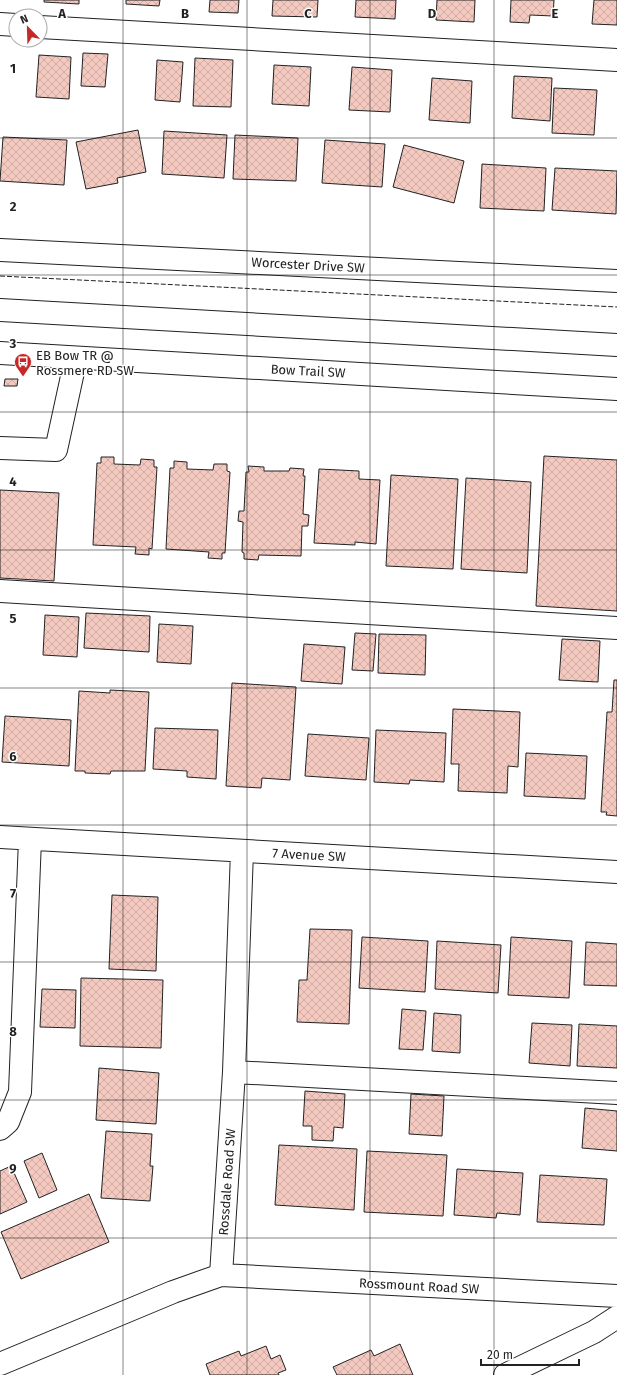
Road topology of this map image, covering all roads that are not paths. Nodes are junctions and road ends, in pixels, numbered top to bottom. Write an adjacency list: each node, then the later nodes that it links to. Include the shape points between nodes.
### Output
1 (48, 27): 2 (street)
2 (617, 60)
3 (0, 250): 4 (street, Worcester Drive SW)
4 (617, 281)
5 (0, 310): 6 (street)
6 (617, 345)
7 (0, 353): 8 (street, Bow Trail SW)
8 (76, 358): 9 (street, Bow Trail SW); 10 (street, via 56,450)
9 (617, 389)
10 (0, 448)
11 (0, 591): 12 (street)
12 (617, 628)
13 (0, 837): 14 (street, 7 Avenue SW)
14 (30, 839): 15 (street, 7 Avenue SW); 19 (street, via 20,1092 8,1122)
15 (242, 850): 16 (street, 7 Avenue SW); 17 (street, Rossdale Road SW)
16 (617, 872)
17 (234, 1072): 18 (street); 20 (street, Rossdale Road SW)
18 (617, 1093)
19 (0, 1129)
20 (221, 1275): 21 (street, Rossmount Road SW); 23 (street, via 173,1292)
21 (617, 1296)
22 (617, 1317): 24 (street, via 594,1332)
23 (0, 1364)
24 (505, 1375)

